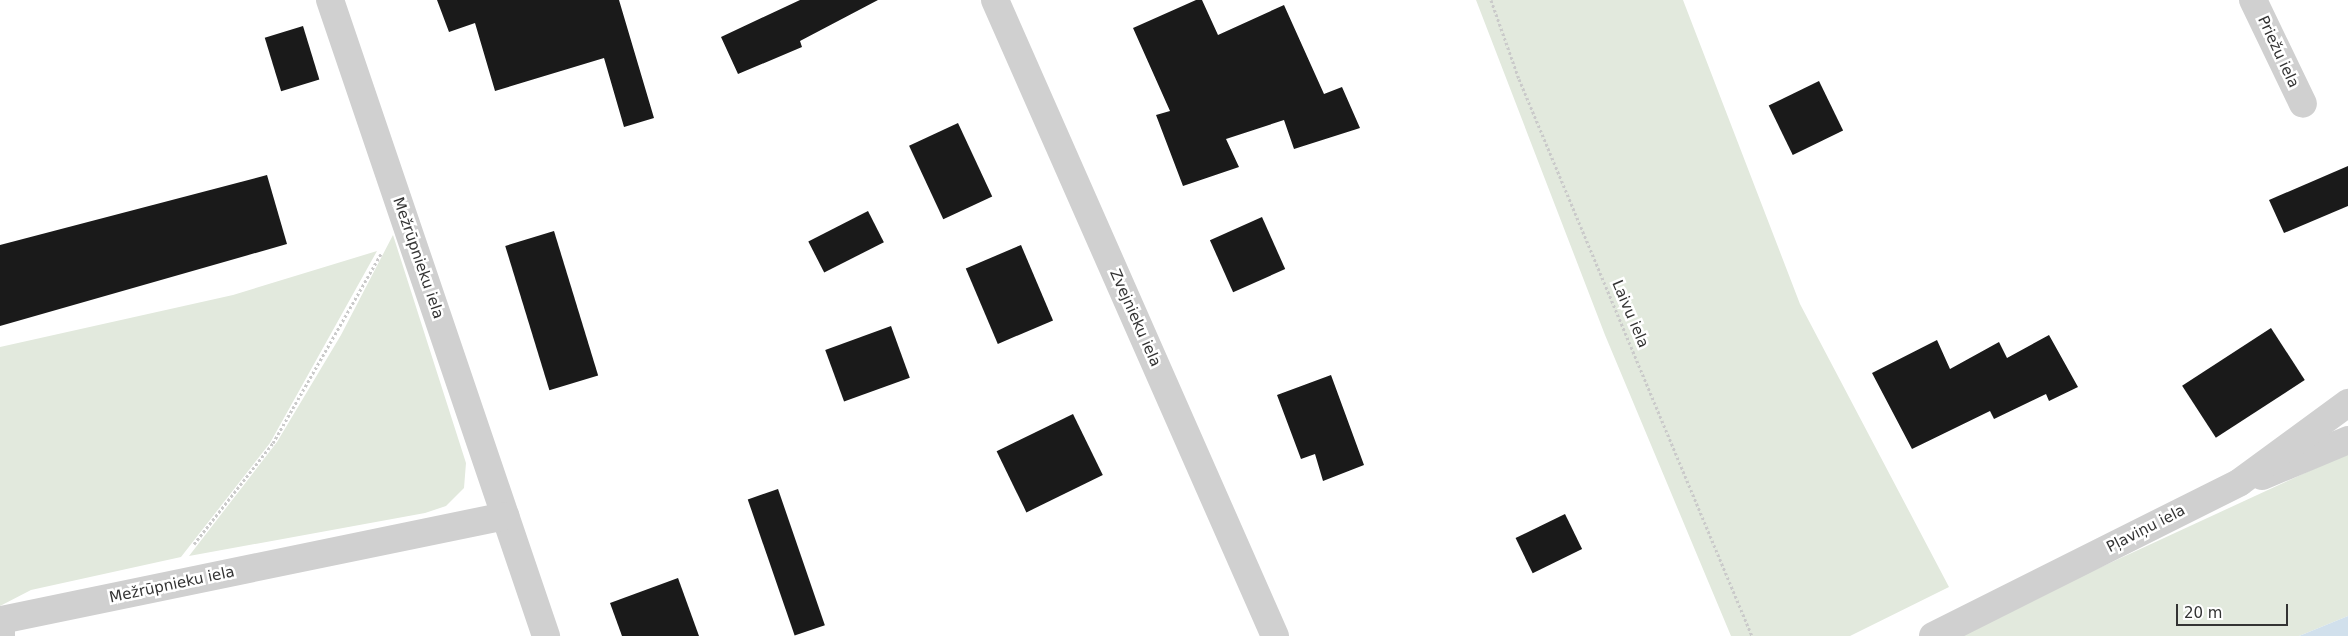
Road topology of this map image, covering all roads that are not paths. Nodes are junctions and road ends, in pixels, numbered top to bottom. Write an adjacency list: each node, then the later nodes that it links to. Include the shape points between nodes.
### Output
1 (330, 0): 8 (street, Mežrūpnieku iela)
2 (995, 0): 11 (street, Zvejnieku iela)
3 (2253, 0): 4 (street, Priežu iela)
4 (2303, 104)
5 (2348, 403): 7 (street, Pļaviņu iela)
6 (2348, 440): 7 (street, via 2288,467)
7 (2240, 482): 12 (street, Pļaviņu iela)
8 (505, 516): 9 (street, Mežrūpnieku iela, via 1,620); 10 (street, Mežrūpnieku iela)
9 (2, 636)
10 (546, 636)
11 (1275, 636)
12 (1933, 636)

